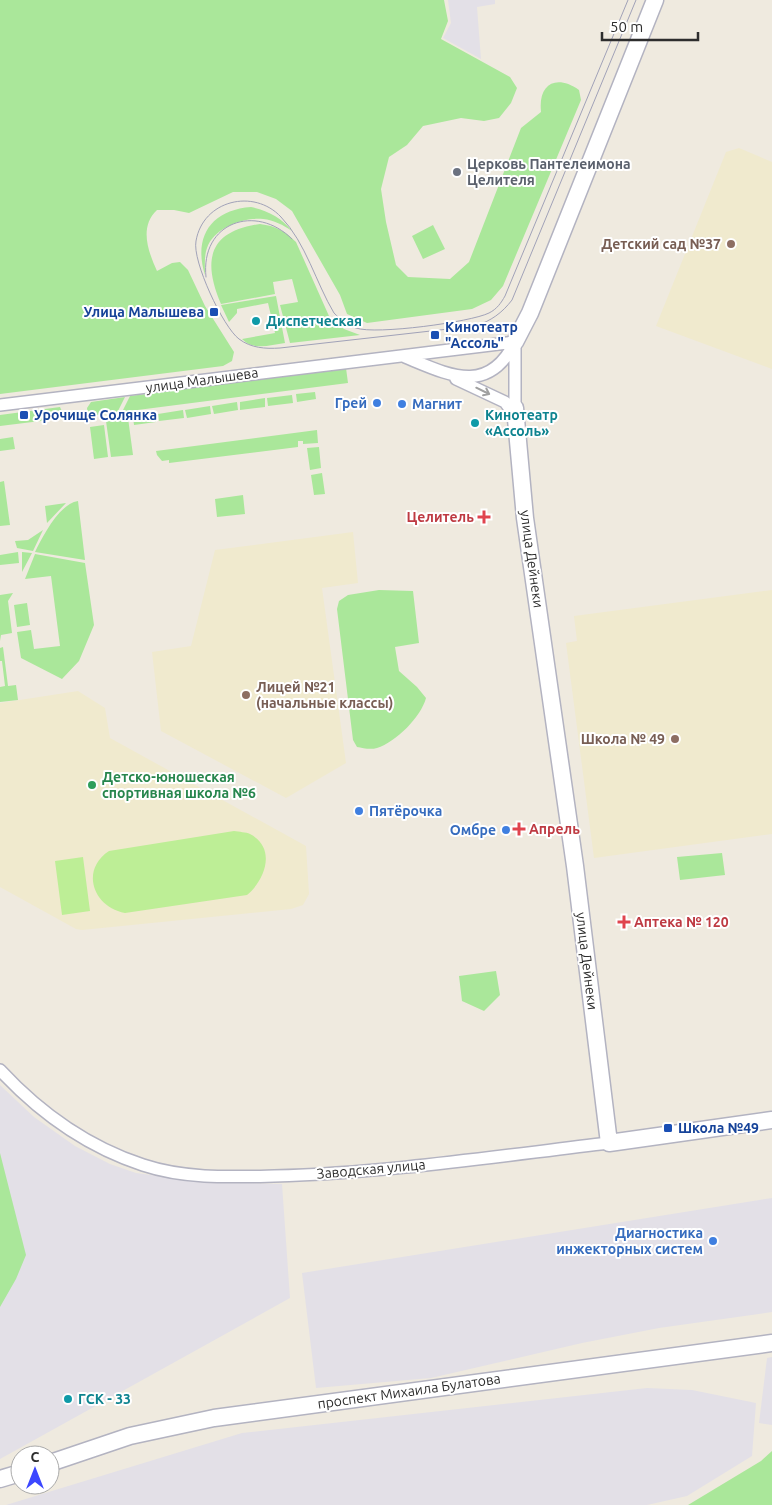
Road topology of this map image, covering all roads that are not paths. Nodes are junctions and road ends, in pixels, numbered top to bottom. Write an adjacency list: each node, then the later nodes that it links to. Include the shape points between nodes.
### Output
1 (656, 0): 2 (street, улица Дейнеки, via 530,313)
2 (514, 342): 3 (street, улица Малышева); 4 (street, улица Малышева, via 507,358 494,370 460,378); 6 (street, улица Дейнеки)
3 (404, 356): 4 (street, улица Малышева); 5 (street, улица Малышева)
4 (443, 372): 6 (street, one-way to 6, via 506,402)
5 (0, 405)
6 (516, 413): 9 (street, улица Дейнеки, via 525,518 575,866)
7 (0, 1070): 9 (street, Заводская улица, via 51,1117 86,1140 123,1158 171,1172 241,1177 347,1173)
8 (772, 1120): 9 (street, Заводская улица)
9 (609, 1143)
10 (772, 1343): 11 (street, проспект Михаила Булатова, via 214,1418 130,1436)
11 (60, 1460)

